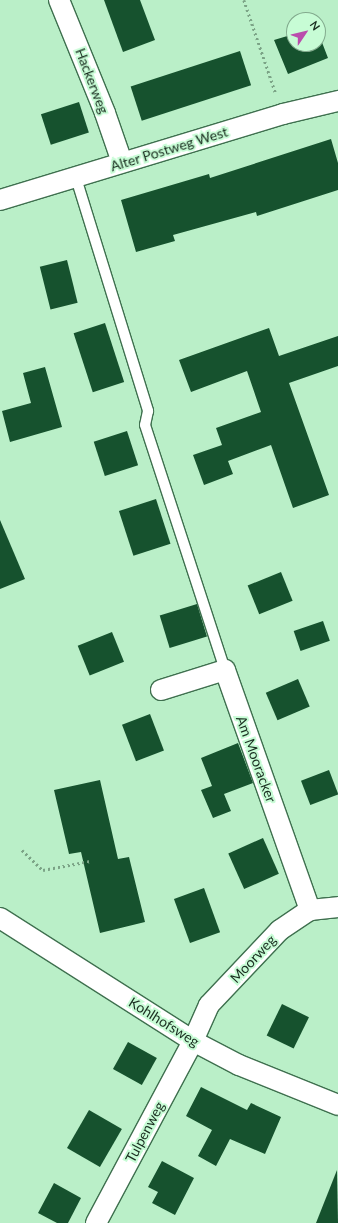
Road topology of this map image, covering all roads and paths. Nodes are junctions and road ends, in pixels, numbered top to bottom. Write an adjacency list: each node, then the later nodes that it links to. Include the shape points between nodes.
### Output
1 (60, 0): 5 (street, Hackerweg)
2 (244, 0): 4 (path)
3 (338, 101): 4 (street, Alter Postweg West)
4 (283, 114): 5 (street, Alter Postweg West)
5 (122, 162): 6 (street, Alter Postweg West)
6 (76, 178): 7 (street, Alter Postweg West); 8 (lane, via 148,411 145,425)
7 (0, 200)
8 (225, 670): 9 (street); 13 (street, Am Mooracker)
9 (161, 690)
10 (22, 850): 11 (path, via 43,870)
11 (90, 861)
12 (338, 907): 13 (street, Moorweg)
13 (310, 910): 15 (street, Moorweg, via 280,930 209,1005)
14 (0, 918): 15 (street, Kohlhofsweg)
15 (193, 1041): 16 (street, Kohlhofsweg, via 239,1065); 17 (street, Tulpenweg)
16 (338, 1105)
17 (96, 1223)

